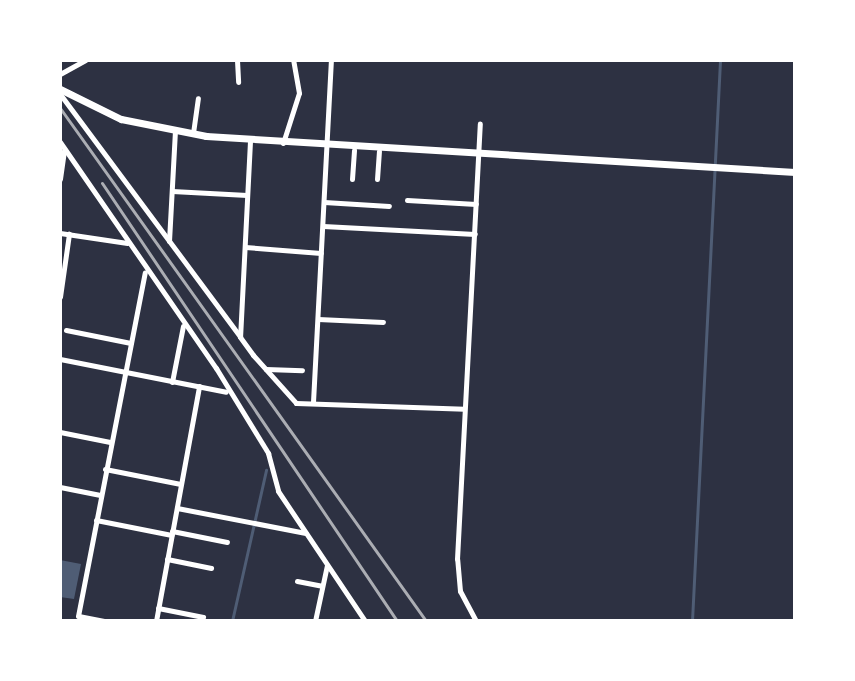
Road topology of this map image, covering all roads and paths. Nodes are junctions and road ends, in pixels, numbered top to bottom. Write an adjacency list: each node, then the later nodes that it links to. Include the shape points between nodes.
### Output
1 (85, 60): 5 (street)
2 (237, 60): 6 (street)
3 (293, 60): 14 (street, via 299,93)
4 (331, 60): 15 (street)
5 (60, 74)
6 (238, 82)
7 (60, 91): 10 (street, via 121,119); 34 (street)
8 (198, 98): 11 (street)
9 (480, 124): 19 (street)
10 (175, 130): 11 (street); 24 (street)
11 (193, 134): 12 (street)
12 (250, 141): 14 (street); 25 (street)
13 (60, 142): 16 (street)
14 (283, 144): 15 (street)
15 (326, 147): 17 (street); 27 (street)
16 (64, 149): 21 (street); 35 (street)
17 (354, 150): 18 (street); 22 (street)
18 (379, 151): 19 (street); 23 (street)
19 (477, 156): 20 (street); 28 (street)
20 (795, 172)
21 (60, 179)
22 (352, 179)
23 (377, 179)
24 (172, 191): 25 (street); 34 (street)
25 (247, 195): 36 (street)
26 (407, 200): 28 (street)
27 (324, 202): 29 (street); 30 (street)
28 (476, 204): 33 (street)
29 (389, 206)
30 (323, 226): 33 (street); 37 (street)
31 (60, 233): 32 (street)
32 (69, 234): 35 (street); 39 (street)
33 (475, 234): 54 (street)
34 (169, 241): 44 (street)
35 (128, 243): 38 (street)
36 (245, 247): 37 (street); 44 (street)
37 (321, 253): 40 (street)
38 (145, 271): 42 (street); 45 (street)
39 (60, 297)
40 (318, 319): 41 (street); 53 (street)
41 (383, 322)
42 (183, 325): 50 (street); 52 (street)
43 (66, 330): 45 (street)
44 (240, 337): 47 (street)
45 (131, 343): 49 (street)
46 (60, 359): 49 (street)
47 (265, 369): 48 (street); 53 (street, via 292,402)
48 (302, 370)
49 (125, 373): 50 (street); 56 (street)
50 (172, 382): 51 (street)
51 (199, 386): 52 (street); 58 (street)
52 (227, 392): 64 (street)
53 (313, 402): 54 (street)
54 (464, 409): 77 (street, via 457,576)
55 (60, 432): 56 (street)
56 (110, 442): 57 (street)
57 (105, 469): 58 (street); 60 (street)
58 (181, 484): 61 (street)
59 (60, 487): 60 (street)
60 (100, 495): 62 (street)
61 (177, 508): 63 (street); 64 (street)
62 (96, 520): 63 (street); 73 (street, via 78,616)
63 (172, 533): 65 (street); 66 (street)
64 (307, 533): 67 (street)
65 (227, 542)
66 (167, 559): 68 (street); 71 (street)
67 (327, 564): 70 (street); 76 (street)
68 (211, 568)
69 (297, 581): 70 (street)
70 (322, 586): 75 (street)
71 (158, 608): 72 (street); 74 (street)
72 (203, 617)
73 (104, 621)
74 (156, 621)
75 (315, 621)
76 (365, 621)
77 (476, 621)

